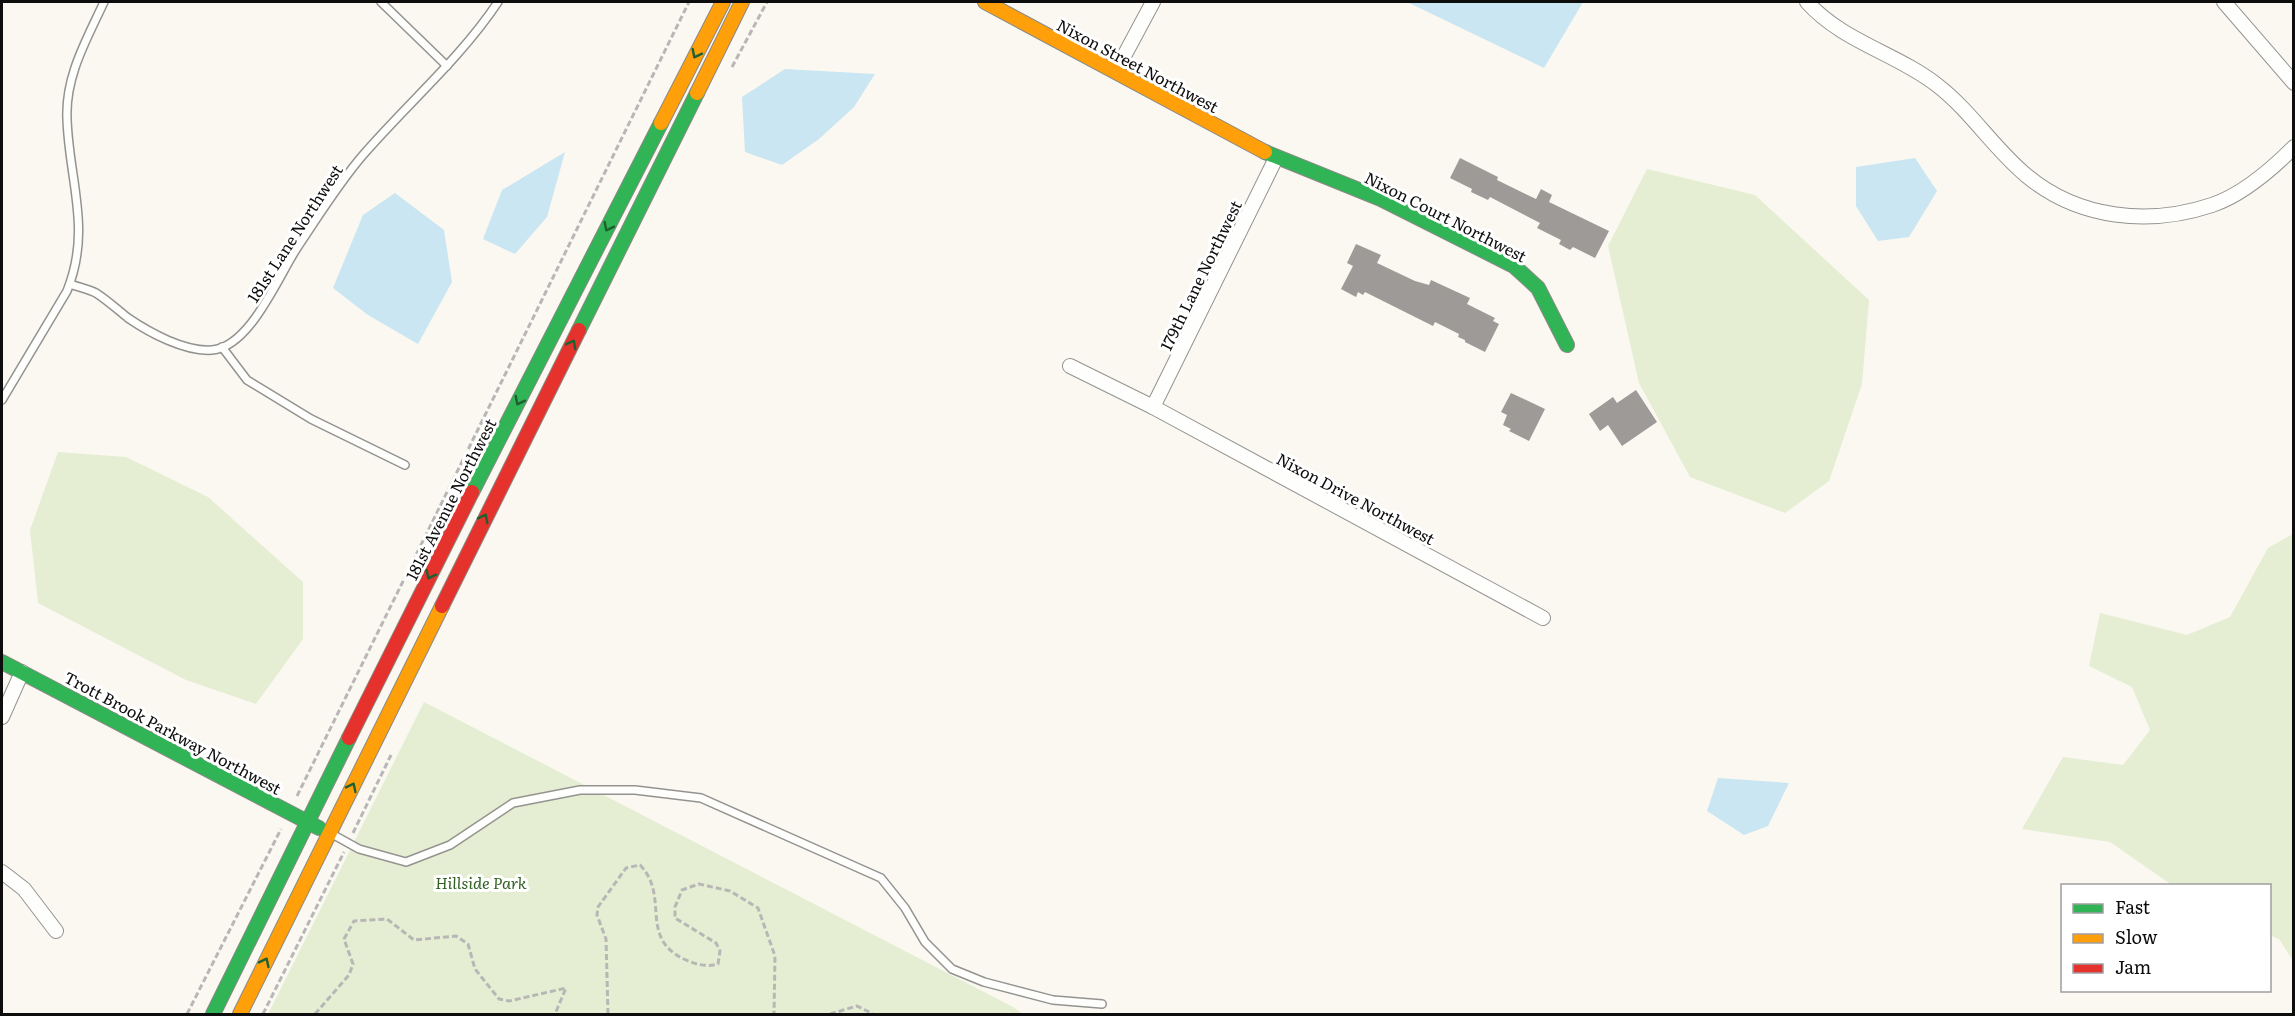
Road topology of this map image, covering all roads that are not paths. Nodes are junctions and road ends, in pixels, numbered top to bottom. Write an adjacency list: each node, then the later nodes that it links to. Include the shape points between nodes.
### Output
1 (104, 2): 15 (lane, via 82,47 68,92 67,119 80,238)
2 (381, 2): 10 (lane)
3 (498, 2): 10 (lane, 181st Lane Northwest)
4 (723, 2): 26 (main road, 181st Avenue Northwest, one-way to 26)
5 (742, 2): 27 (main road, one-way to 5)
6 (986, 2): 11 (main road, Nixon Street Northwest)
7 (1153, 2): 11 (street)
8 (1808, 2): 13 (street, via 1839,30 1924,74 1948,93 2005,157 2029,177 2062,198 2098,212 2133,218 2214,205 2244,188)
9 (2224, 2): 12 (street)
10 (447, 66): 17 (lane, 181st Lane Northwest, via 348,173 244,334)
11 (1116, 71): 14 (main road, Nixon Street Northwest)
12 (2294, 83)
13 (2294, 147)
14 (1276, 158): 16 (main road, Nixon Court Northwest, via 1381,199 1514,266 1538,288); 20 (street, 179th Lane Northwest)
15 (70, 284): 17 (lane, via 96,294 131,320 183,345 199,350); 19 (lane)
16 (1567, 345)
17 (222, 347): 21 (lane, via 248,380 311,419)
18 (1070, 366): 20 (street)
19 (2, 400)
20 (1153, 406): 22 (street, Nixon Drive Northwest)
21 (405, 465)
22 (1543, 618)
23 (2, 662): 24 (main road, Trott Brook Parkway Northwest)
24 (22, 672): 25 (street); 26 (main road, Trott Brook Parkway Northwest)
25 (2, 717)
26 (308, 822): 27 (main road, Trott Brook Parkway Northwest); 31 (main road, 181st Avenue Northwest)
27 (329, 833): 30 (lane, via 359,849 406,862 450,845 513,803 580,790 634,790 701,798 881,878 925,942 952,969 984,982 1053,1000); 32 (main road, one-way to 27)
28 (2, 872): 29 (street, via 24,890)
29 (56, 931)
30 (1102, 1005)
31 (213, 1014)
32 (240, 1014)

